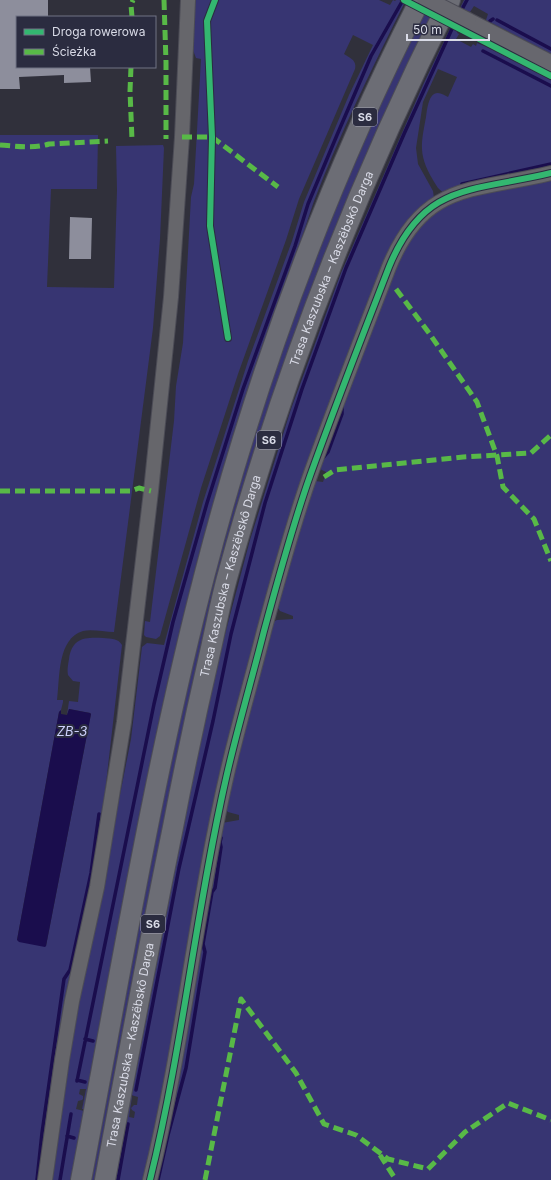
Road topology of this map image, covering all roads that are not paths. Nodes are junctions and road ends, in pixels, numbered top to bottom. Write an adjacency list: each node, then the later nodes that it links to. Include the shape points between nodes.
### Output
1 (188, 0): 7 (street, via 171,297 124,722 97,887 63,1055)
2 (420, 0): 8 (highway, Trasa Kaszubska – Kaszëbskô Darga / S6, via 353,142 304,264 258,394 219,520 204,575 154,797)
3 (426, 0): 5 (main road, bridge)
4 (450, 0): 9 (highway, Trasa Kaszubska – Kaszëbskô Darga / S6, via 378,153 331,266 282,400 242,526 185,767)
5 (551, 64)
6 (551, 173): 10 (street, via 469,190 439,202 411,226 390,263 308,482 280,572 239,726 212,842 173,1079)
7 (45, 1180)
8 (81, 1180)
9 (105, 1180)
10 (150, 1180)

